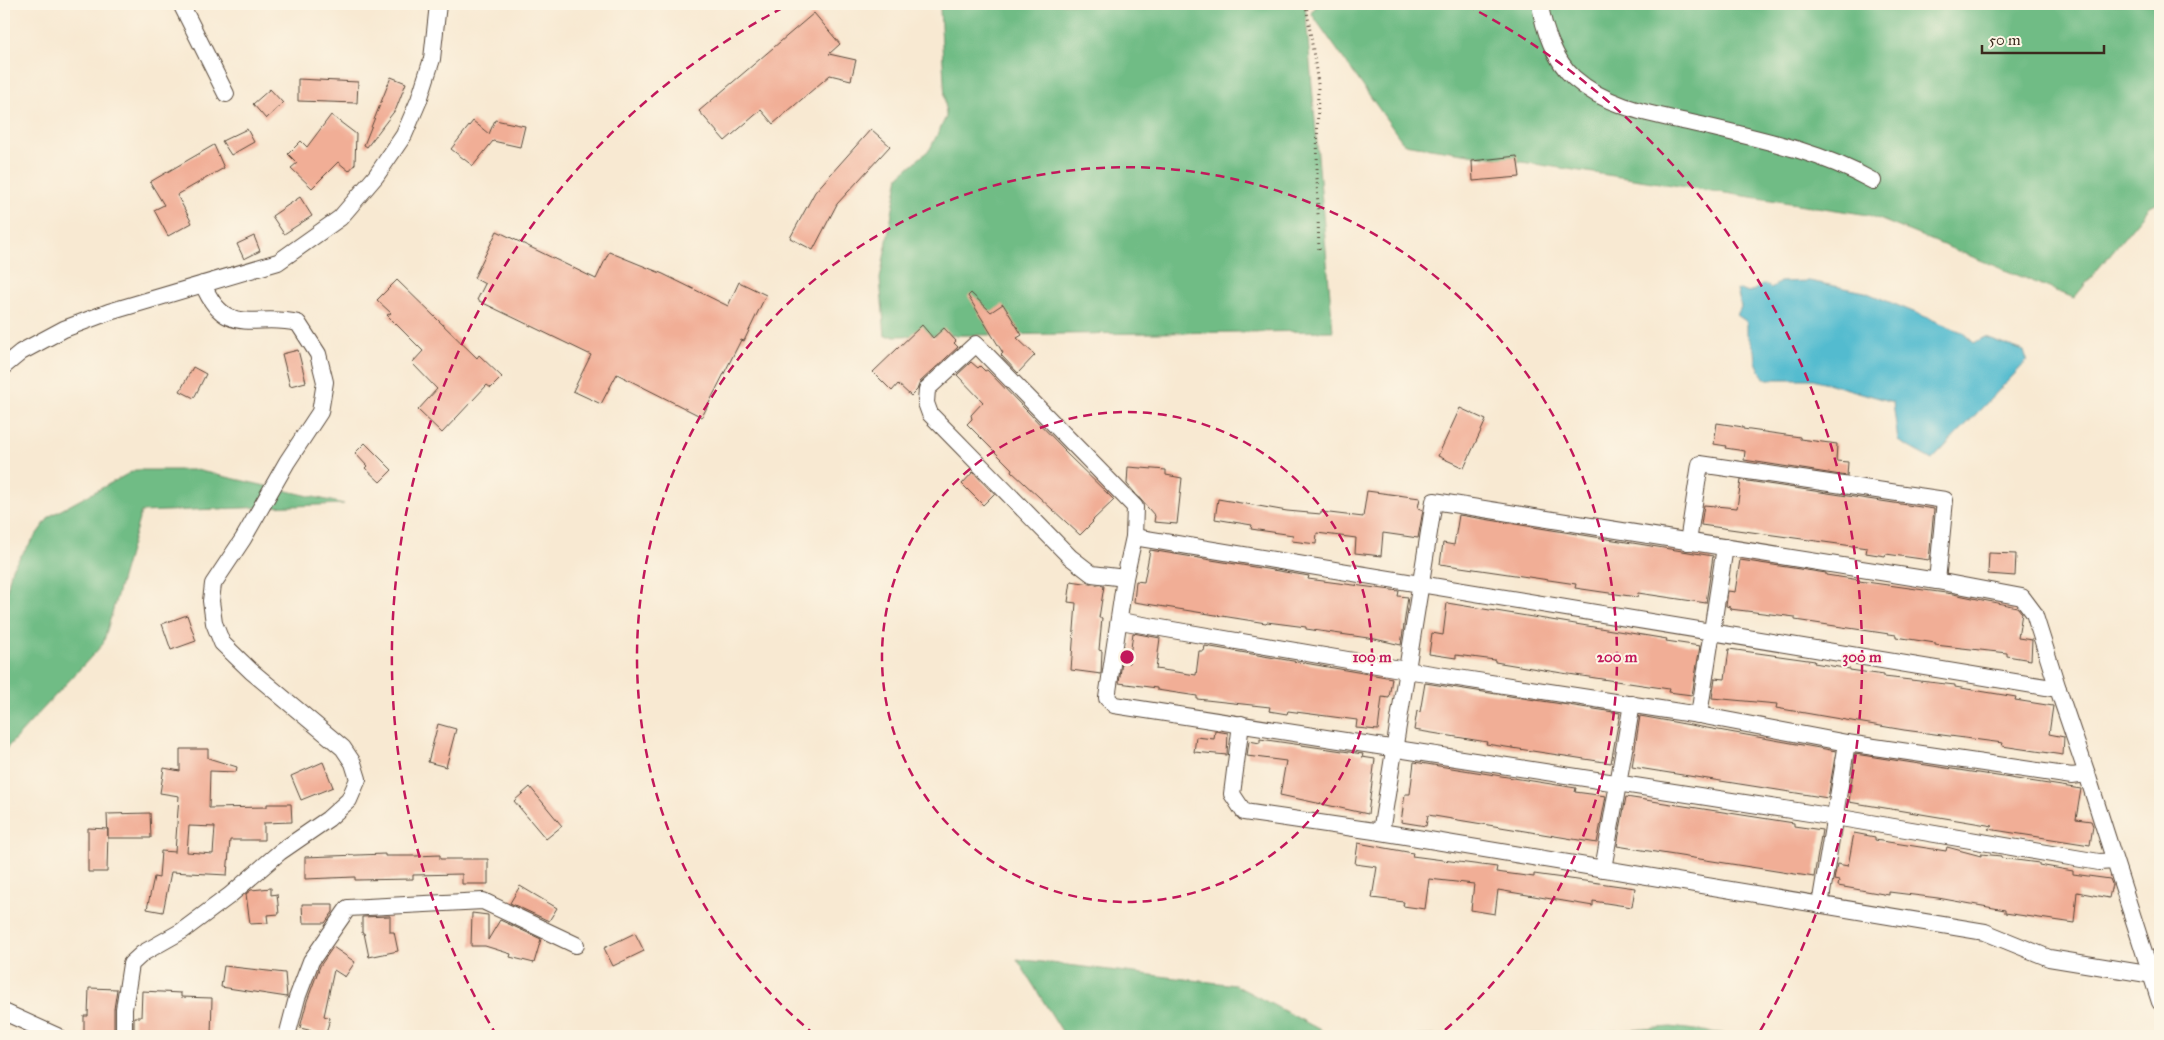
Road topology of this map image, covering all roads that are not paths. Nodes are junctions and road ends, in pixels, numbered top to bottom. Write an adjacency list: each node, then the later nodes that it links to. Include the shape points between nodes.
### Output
1 (181, 4): 4 (street)
2 (438, 4): 6 (street, via 432,59 419,100 404,135 376,176 340,218 278,262)
3 (1540, 4): 5 (street, via 1551,47 1573,78 1600,97 1628,108 1792,147 1850,168)
4 (226, 94)
5 (1873, 181)
6 (204, 284): 7 (street, via 109,312 64,330 21,352); 35 (street, via 220,311 238,321 284,319 298,323 318,354 325,382 320,412 213,584 210,601 214,624 222,643 251,671 343,748 358,779 349,800 328,818 280,852 222,902 131,964 124,1009)
7 (4, 366)
8 (1134, 537): 11 (street); 11 (street, via 1135,507 976,344 927,389 926,403 930,414 1070,557 1092,574); 13 (street)
9 (1688, 542): 10 (street); 12 (street, via 1700,464 1945,500); 13 (street, via 1434,501)
10 (1726, 547): 12 (street); 15 (street)
11 (1125, 578): 14 (street)
12 (1937, 581): 17 (street, via 2022,597 2034,613)
13 (1421, 584): 15 (street); 16 (street)
14 (1120, 621): 16 (street); 20 (street, via 1107,698 1114,705)
15 (1711, 631): 17 (street); 19 (street)
16 (1406, 670): 18 (street); 22 (street)
17 (2058, 689): 23 (street)
18 (1632, 704): 19 (street); 24 (street)
19 (1699, 715): 21 (street)
20 (1241, 724): 22 (street); 26 (street, via 1232,794 1244,812)
21 (1847, 743): 23 (street, via 2072,776); 25 (street)
22 (1393, 747): 24 (street); 26 (street)
23 (2087, 774): 27 (street)
24 (1617, 784): 25 (street); 28 (street)
25 (1835, 817): 27 (street, via 2099,862); 29 (street)
26 (1381, 832): 28 (street)
27 (2115, 862): 31 (street)
28 (1603, 869): 29 (street)
29 (1820, 905): 31 (street, via 1985,932 2049,958)
30 (576, 945): 36 (street, via 483,901 348,908 312,961 297,998)
31 (2153, 975): 32 (street)
32 (2160, 1002)
33 (4, 1012): 34 (street)
34 (57, 1036)
35 (124, 1036)
36 (287, 1036)

